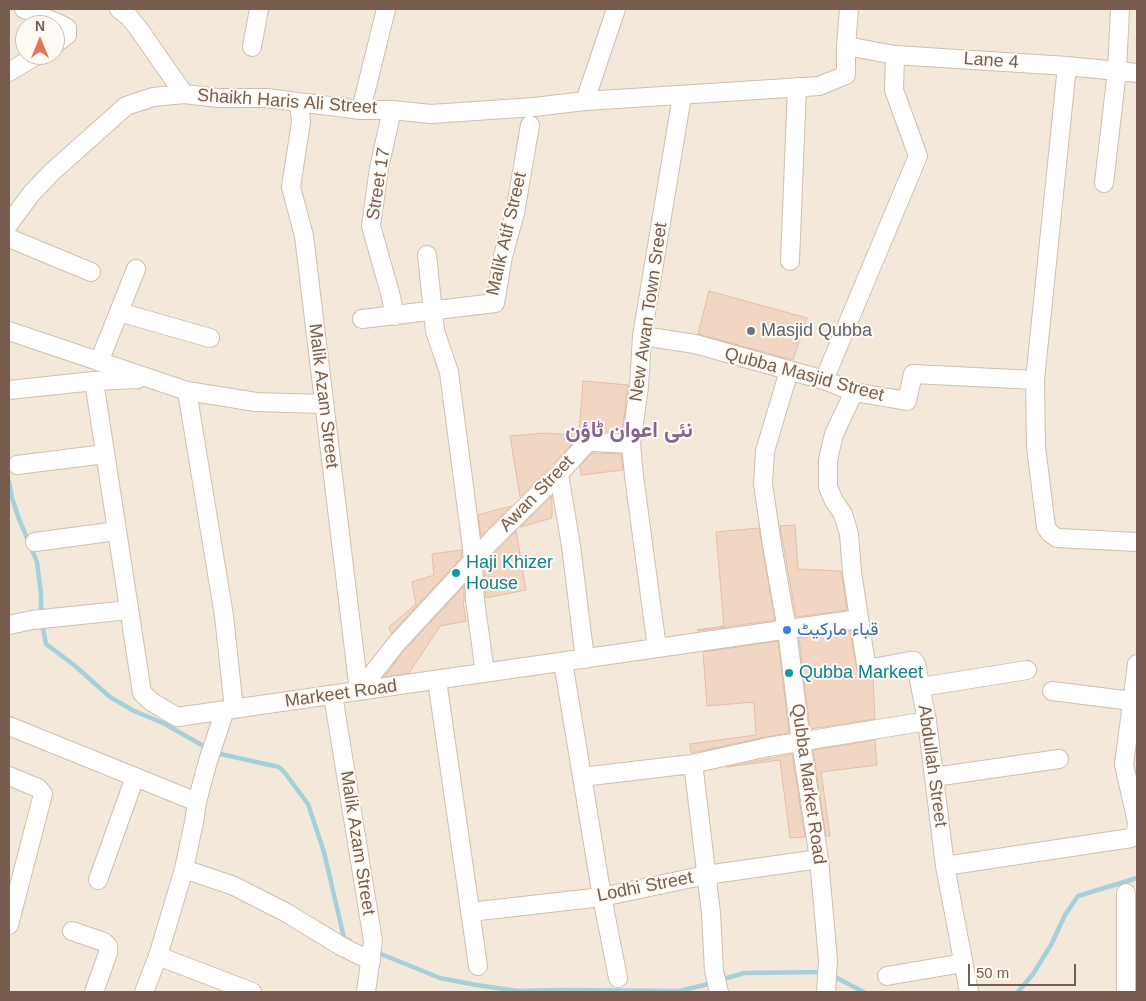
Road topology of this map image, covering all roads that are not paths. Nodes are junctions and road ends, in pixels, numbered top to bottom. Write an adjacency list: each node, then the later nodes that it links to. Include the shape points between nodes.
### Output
1 (24, 9): 8 (street)
2 (119, 9): 20 (street, via 138,28)
3 (259, 9): 12 (street)
4 (386, 9): 24 (street)
5 (616, 9): 23 (street)
6 (849, 9): 11 (street)
7 (1120, 9): 16 (street)
8 (58, 15)
9 (65, 20): 10 (street)
10 (65, 36)
11 (846, 46): 13 (street, Lane 4); 19 (street, Shaikh Haris Ali Street, via 846,74 819,86)
12 (252, 47)
13 (895, 55): 15 (street, Lane 4); 44 (street, via 894,90 918,156)
14 (21, 65): 17 (street)
15 (1067, 66): 16 (street, Lane 4); 45 (street)
16 (1117, 71): 18 (street, Lane 4); 27 (street)
17 (9, 72)
18 (1137, 73)
19 (797, 87): 21 (street, Shaikh Haris Ali Street); 31 (street)
20 (184, 94): 22 (street, Shaikh Haris Ali Street); 28 (street, Shaikh Haris Ali Street, via 153,97 126,106 52,172)
21 (682, 96): 23 (street, Shaikh Haris Ali Street); 39 (street, New Awan Town Sreet)
22 (298, 102): 24 (street, Shaikh Haris Ali Street); 50 (street, Malik Azam Street, via 301,122 291,187 304,236)
23 (585, 102): 25 (street, Shaikh Haris Ali Street, via 431,114)
24 (361, 110): 25 (street, Shaikh Haris Ali Street)
25 (392, 110): 36 (street, Street 17, via 371,226)
26 (530, 125): 34 (street, Malik Atif Street, via 495,303)
27 (1104, 183)
28 (9, 224)
29 (9, 238): 33 (street)
30 (427, 255): 34 (street)
31 (790, 261)
32 (136, 269): 35 (street)
33 (91, 272)
34 (432, 311): 36 (street, Malik Atif Street); 58 (street, via 434,331 449,372)
35 (119, 312): 40 (street); 41 (street)
36 (395, 316): 37 (street, Malik Atif Street)
37 (362, 319)
38 (9, 332): 41 (street)
39 (642, 336): 42 (street, Qubba Masjid Street, via 695,344); 51 (street, New Awan Town Sreet)
40 (210, 338)
41 (99, 362): 43 (street)
42 (789, 371): 44 (street, Qubba Masjid Street); 62 (street, Qubba Market Road, via 765,451 763,484)
43 (148, 379): 46 (street); 48 (street)
44 (824, 380): 49 (street, Qubba Masjid Street)
45 (1035, 380): 49 (street, Qubba Masjid Street, via 913,374 907,402); 57 (street, via 1036,447 1046,526 1050,533 1057,538)
46 (94, 381): 47 (street); 52 (street, Markeet Road)
47 (9, 390)
48 (186, 391): 50 (street, via 256,402); 75 (street, via 224,616)
49 (854, 392): 60 (street, Abdullah Street, via 834,434 828,460 828,487 843,514 848,534)
50 (324, 404): 71 (street, Malik Azam Street)
51 (631, 444): 54 (street, Awan Street, via 588,442); 63 (street, New Awan Town Sreet)
52 (105, 454): 53 (street); 55 (street, Markeet Road)
53 (17, 466)
54 (559, 474): 58 (street, Awan Street); 64 (street)
55 (117, 531): 56 (street); 59 (street, Markeet Road)
56 (35, 542)
57 (1137, 542)
58 (473, 562): 68 (street); 71 (street, Awan Street, via 396,644)
59 (129, 610): 61 (street); 75 (street, Markeet Road, via 142,693 177,717)
60 (859, 619): 62 (street, Markeet Road); 70 (street, Abdullah Street, via 868,667 914,661)
61 (9, 625)
62 (787, 630): 63 (street, Markeet Road); 78 (street, Qubba Market Road)
63 (657, 648): 64 (street, Markeet Road)
64 (585, 659): 65 (street, Markeet Road)
65 (563, 662): 68 (street, Markeet Road); 83 (street)
66 (1137, 664): 74 (street)
67 (1027, 670): 70 (street)
68 (486, 673): 69 (street, Markeet Road)
69 (437, 680): 71 (street, Markeet Road); 93 (street)
70 (921, 687): 76 (street, Abdullah Street)
71 (360, 691): 73 (street, Markeet Road)
72 (1052, 692): 74 (street)
73 (334, 695): 75 (street, Markeet Road); 96 (street, Malik Azam Street)
74 (1132, 702): 87 (street, via 1124,766 1137,822 1136,832 1130,838)
75 (229, 710): 85 (street, via 208,761)
76 (927, 721): 78 (street); 84 (street, Abdullah Street)
77 (9, 726): 82 (street)
78 (801, 742): 80 (street); 86 (street, Qubba Market Road)
79 (1059, 759): 84 (street)
80 (692, 764): 83 (street); 89 (street)
81 (9, 776): 94 (street, via 38,788 43,794)
82 (135, 777): 85 (street); 90 (street)
83 (582, 777): 92 (street)
84 (934, 777): 87 (street, Abdullah Street)
85 (197, 802): 88 (street)
86 (819, 859): 89 (street, Lodhi Street); 102 (street, Qubba Market Road, via 828,960)
87 (945, 866): 98 (street, Abdullah Street)
88 (184, 869): 96 (street, via 234,886 342,946); 97 (street)
89 (706, 876): 92 (street, Lodhi Street); 107 (street, via 714,971)
90 (98, 880)
91 (1126, 893): 109 (street)
92 (602, 897): 93 (street, Lodhi Street); 101 (street)
93 (470, 912): 99 (street)
94 (9, 925)
95 (72, 931): 103 (street, via 108,946)
96 (371, 953): 106 (street, Malik Azam Street)
97 (158, 956): 104 (street); 105 (street)
98 (963, 963): 100 (street); 108 (street, Abdullah Street)
99 (478, 966)
100 (887, 976)
101 (618, 978)
102 (826, 990)
103 (94, 992)
104 (144, 992)
105 (249, 992)
106 (366, 992)
107 (719, 992)
108 (969, 992)
109 (1126, 992)

